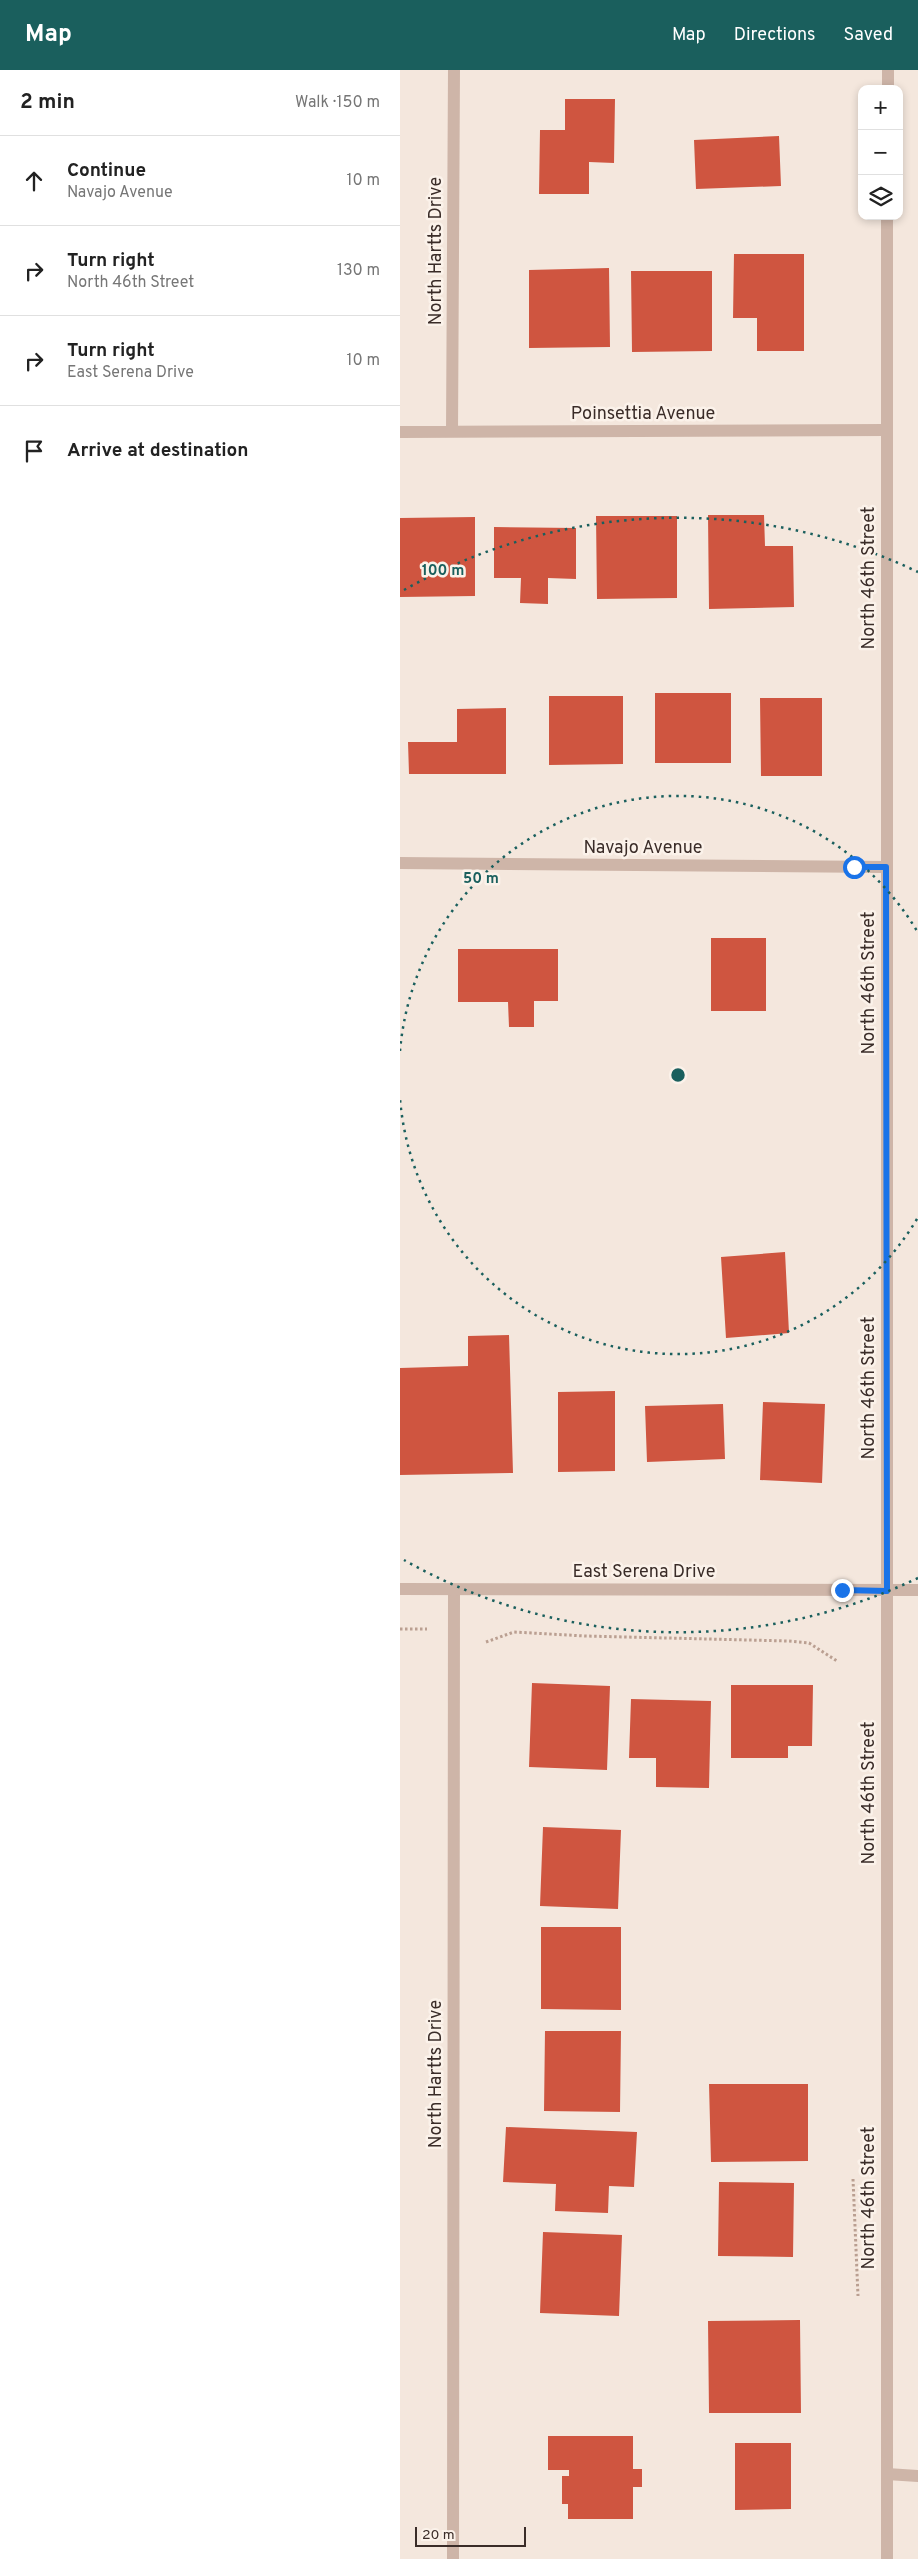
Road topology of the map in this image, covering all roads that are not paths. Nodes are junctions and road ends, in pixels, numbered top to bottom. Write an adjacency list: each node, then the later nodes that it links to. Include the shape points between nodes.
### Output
1 (454, 70): 7 (street, North Hartts Drive)
2 (888, 70): 3 (street)
3 (888, 85)
4 (888, 220): 5 (street, North 46th Street)
5 (886, 430): 7 (street, Poinsettia Avenue); 9 (street, North 46th Street)
6 (400, 432): 7 (street, Poinsettia Avenue)
7 (452, 432)
8 (400, 864): 9 (street, Navajo Avenue)
9 (886, 867): 13 (street, North 46th Street)
10 (400, 1589): 11 (street, East Serena Drive)
11 (454, 1590): 13 (street, East Serena Drive); 16 (street, North Hartts Drive)
12 (918, 1590): 13 (street, East Serena Drive)
13 (887, 1591): 14 (street, North 46th Street)
14 (887, 2474): 15 (street); 17 (street, North 46th Street)
15 (918, 2476)
16 (453, 2559)
17 (887, 2559)

